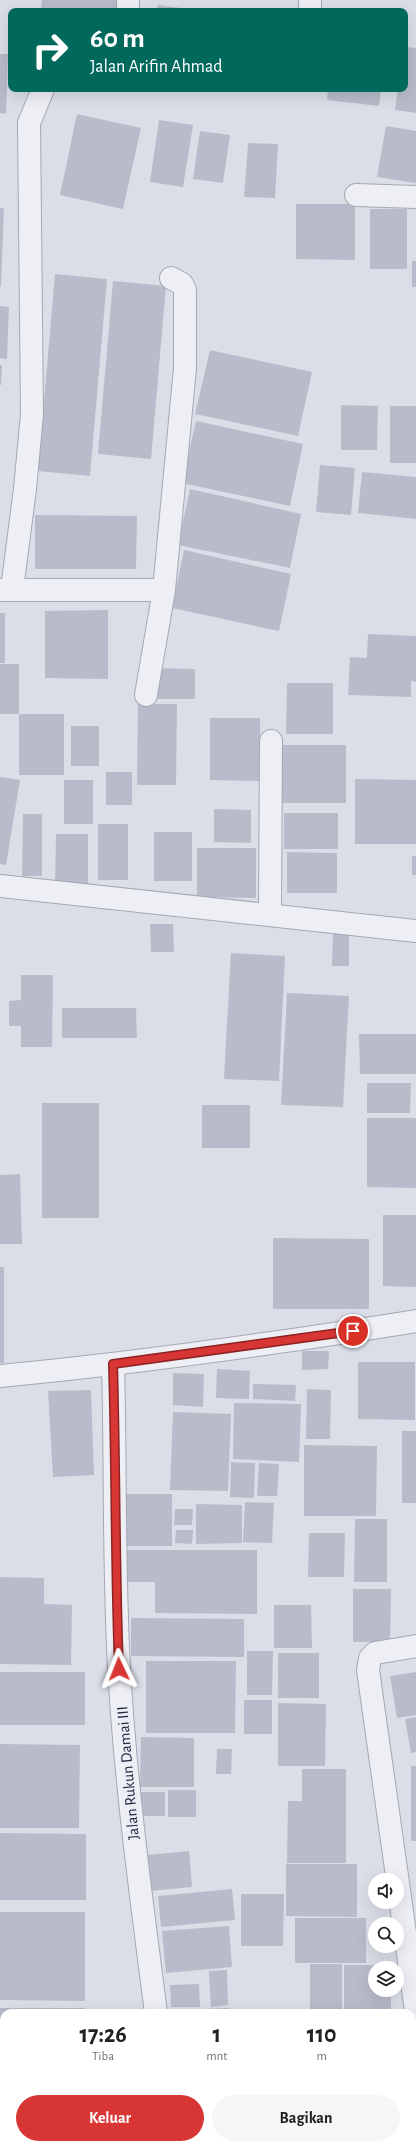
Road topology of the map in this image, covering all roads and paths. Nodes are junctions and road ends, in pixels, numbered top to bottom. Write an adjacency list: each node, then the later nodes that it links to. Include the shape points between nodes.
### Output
1 (42, 92): 5 (street, via 29,123 32,414 25,488)
2 (356, 195): 3 (street)
3 (416, 197)
4 (171, 278): 6 (street, via 182,284 186,290 185,368)
5 (6, 589): 6 (street)
6 (164, 590): 7 (street)
7 (146, 696)
8 (271, 741): 10 (street)
9 (0, 886): 10 (street)
10 (270, 913): 11 (street)
11 (416, 931)
12 (416, 1321): 13 (street, via 290,1341)
13 (113, 1364): 14 (street); 16 (street, Jalan Rukun Damai III, via 120,1684 132,1834)
14 (0, 1376)
15 (416, 1646): 17 (street, via 375,1654 370,1658 368,1670)
16 (155, 2009)
17 (416, 2009)

